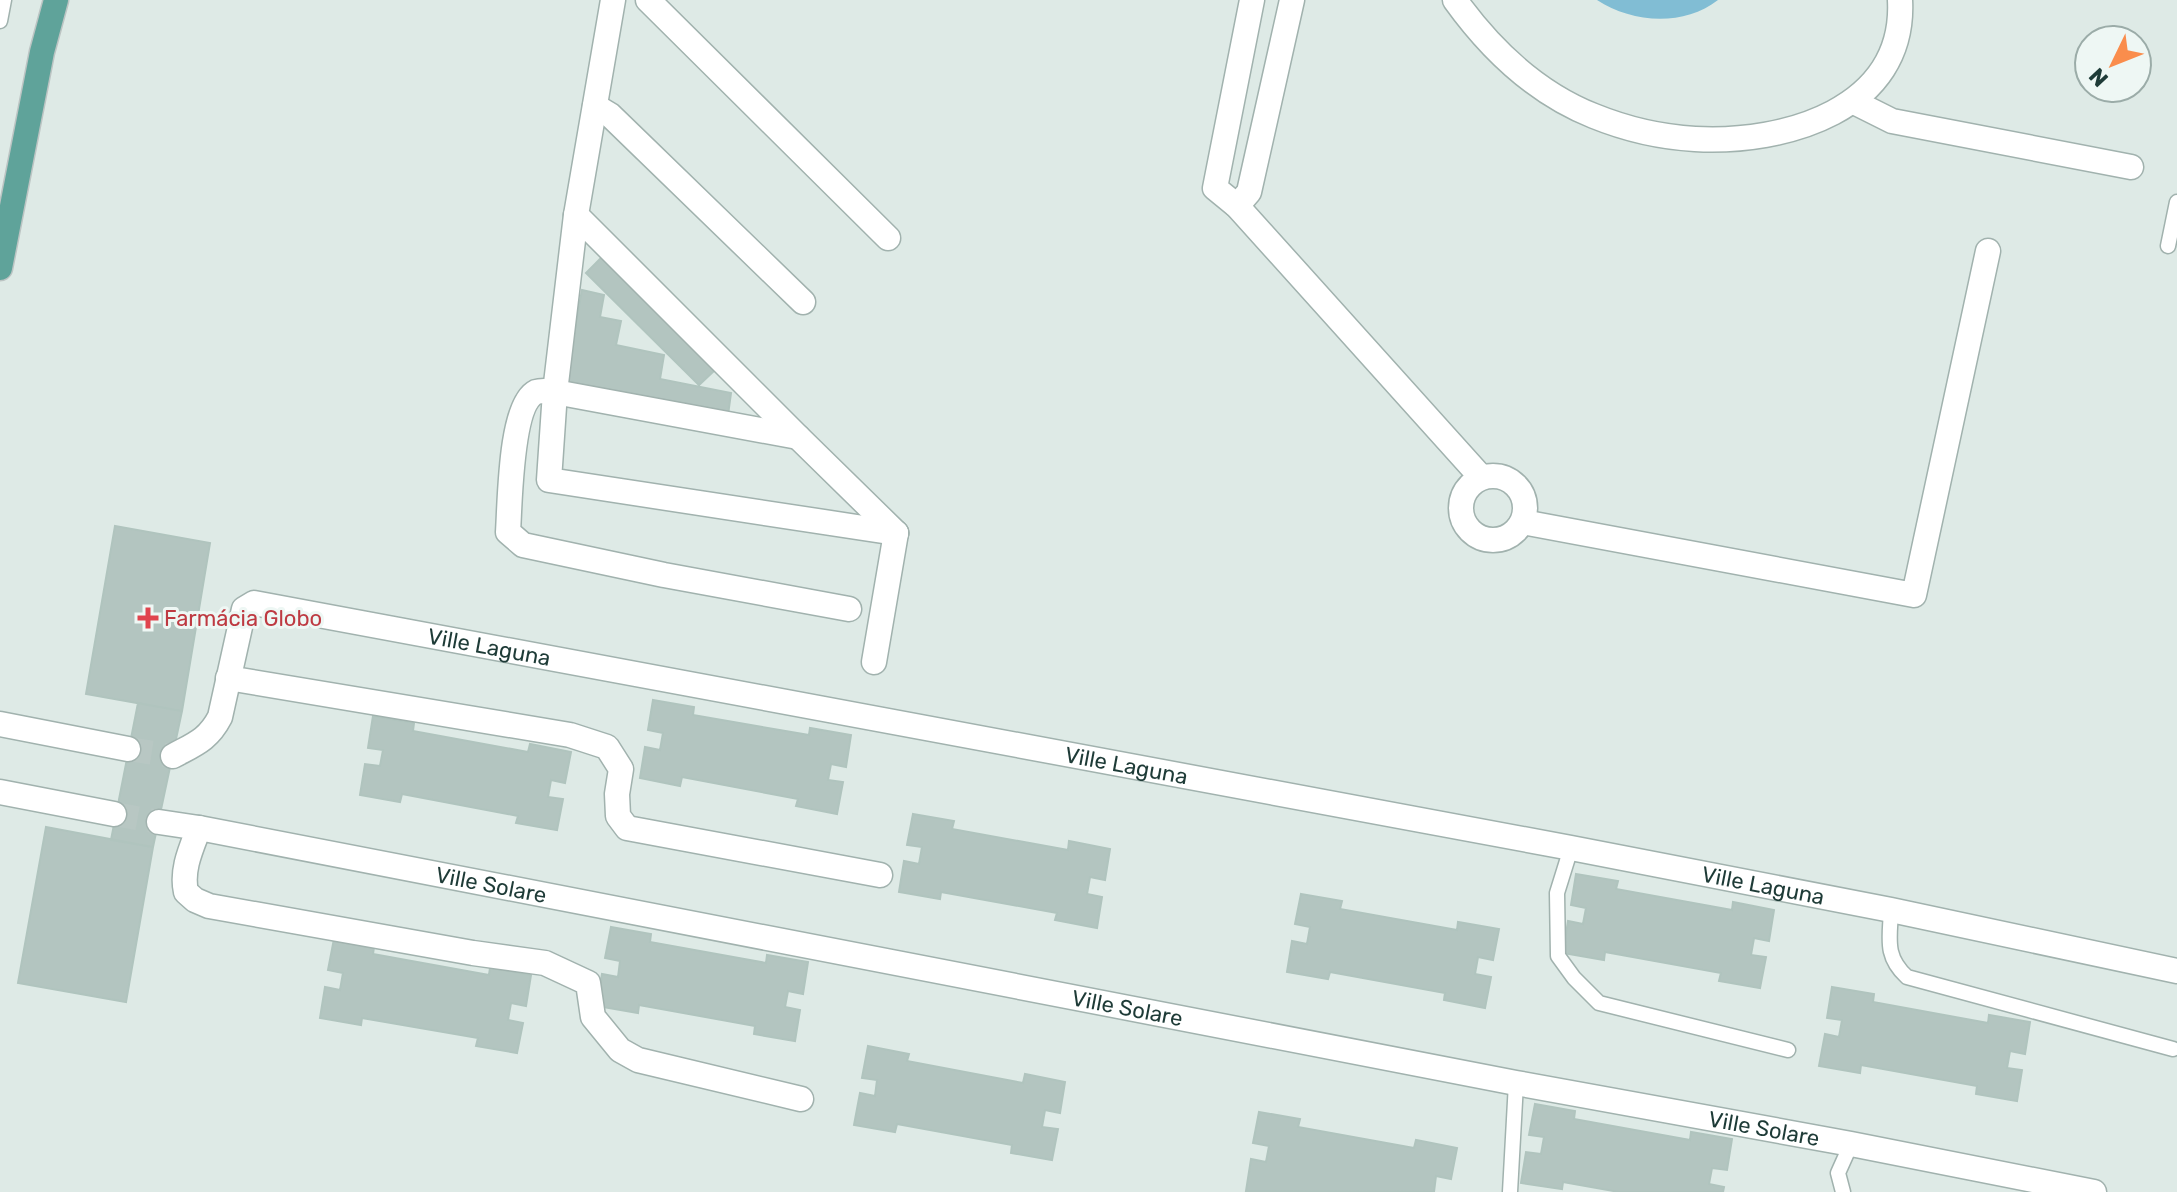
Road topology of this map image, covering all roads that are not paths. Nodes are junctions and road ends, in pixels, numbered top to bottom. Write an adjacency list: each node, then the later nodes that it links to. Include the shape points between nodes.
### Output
1 (4, 0): 9 (lane)
2 (56, 0): 21 (main road)
3 (613, 0): 13 (street)
4 (648, 0): 18 (street)
5 (1252, 0): 10 (street)
6 (1292, 0): 11 (street)
7 (1455, 0): 12 (street, via 1499,54 1528,78 1558,98 1626,128 1731,139 1801,125)
8 (1900, 0): 12 (street, via 1892,53)
9 (0, 21)
10 (1237, 77): 11 (street); 16 (street, via 1215,188)
11 (1273, 85): 16 (street, via 1249,192)
12 (1854, 102): 14 (street, via 1892,121)
13 (595, 106): 17 (street); 22 (street)
14 (2131, 167)
15 (2177, 202): 19 (lane)
16 (1237, 206): 25 (street)
17 (576, 215): 23 (street); 24 (street)
18 (888, 238)
19 (2168, 246)
20 (1988, 251): 26 (street, via 1914,595)
21 (0, 268)
22 (803, 302)
23 (555, 392): 24 (street); 27 (street, via 549,480); 28 (street, via 539,391 528,398 515,433 508,532 523,545)
24 (798, 437): 27 (street)
25 (1481, 477): 26 (street, via 1494,475 1517,485 1524,496); 26 (street, via 1470,485 1460,507 1470,531 1493,541 1505,539)
26 (1523, 522)
27 (896, 533): 29 (street)
28 (849, 609)
29 (874, 662)
30 (228, 678): 33 (street, Ville Laguna, via 212,731); 38 (street, Ville Laguna, via 244,609 254,603); 39 (street, via 570,735 607,747 621,769 618,816 627,828)
31 (0, 724): 32 (street)
32 (128, 749)
33 (173, 756)
34 (0, 792): 35 (street)
35 (114, 814)
36 (159, 822): 37 (street, Ville Solare)
37 (199, 828): 44 (street, Ville Solare); 45 (street, via 184,882 195,900 545,963 588,983 593,1017 620,1050 638,1060)
38 (1571, 848): 40 (street, Ville Laguna); 43 (lane, via 1557,893 1558,956 1599,1003)
39 (880, 875)
40 (1891, 910): 41 (street, Ville Laguna); 42 (lane, via 1890,954 1907,977)
41 (2177, 971)
42 (2173, 1049)
43 (1788, 1050)
44 (1516, 1083): 46 (street, Ville Solare); 47 (lane)
45 (801, 1099)
46 (1851, 1144): 48 (lane, via 1838,1173); 49 (street, Ville Solare)
47 (1510, 1192)
48 (1843, 1192)
49 (2094, 1192)

